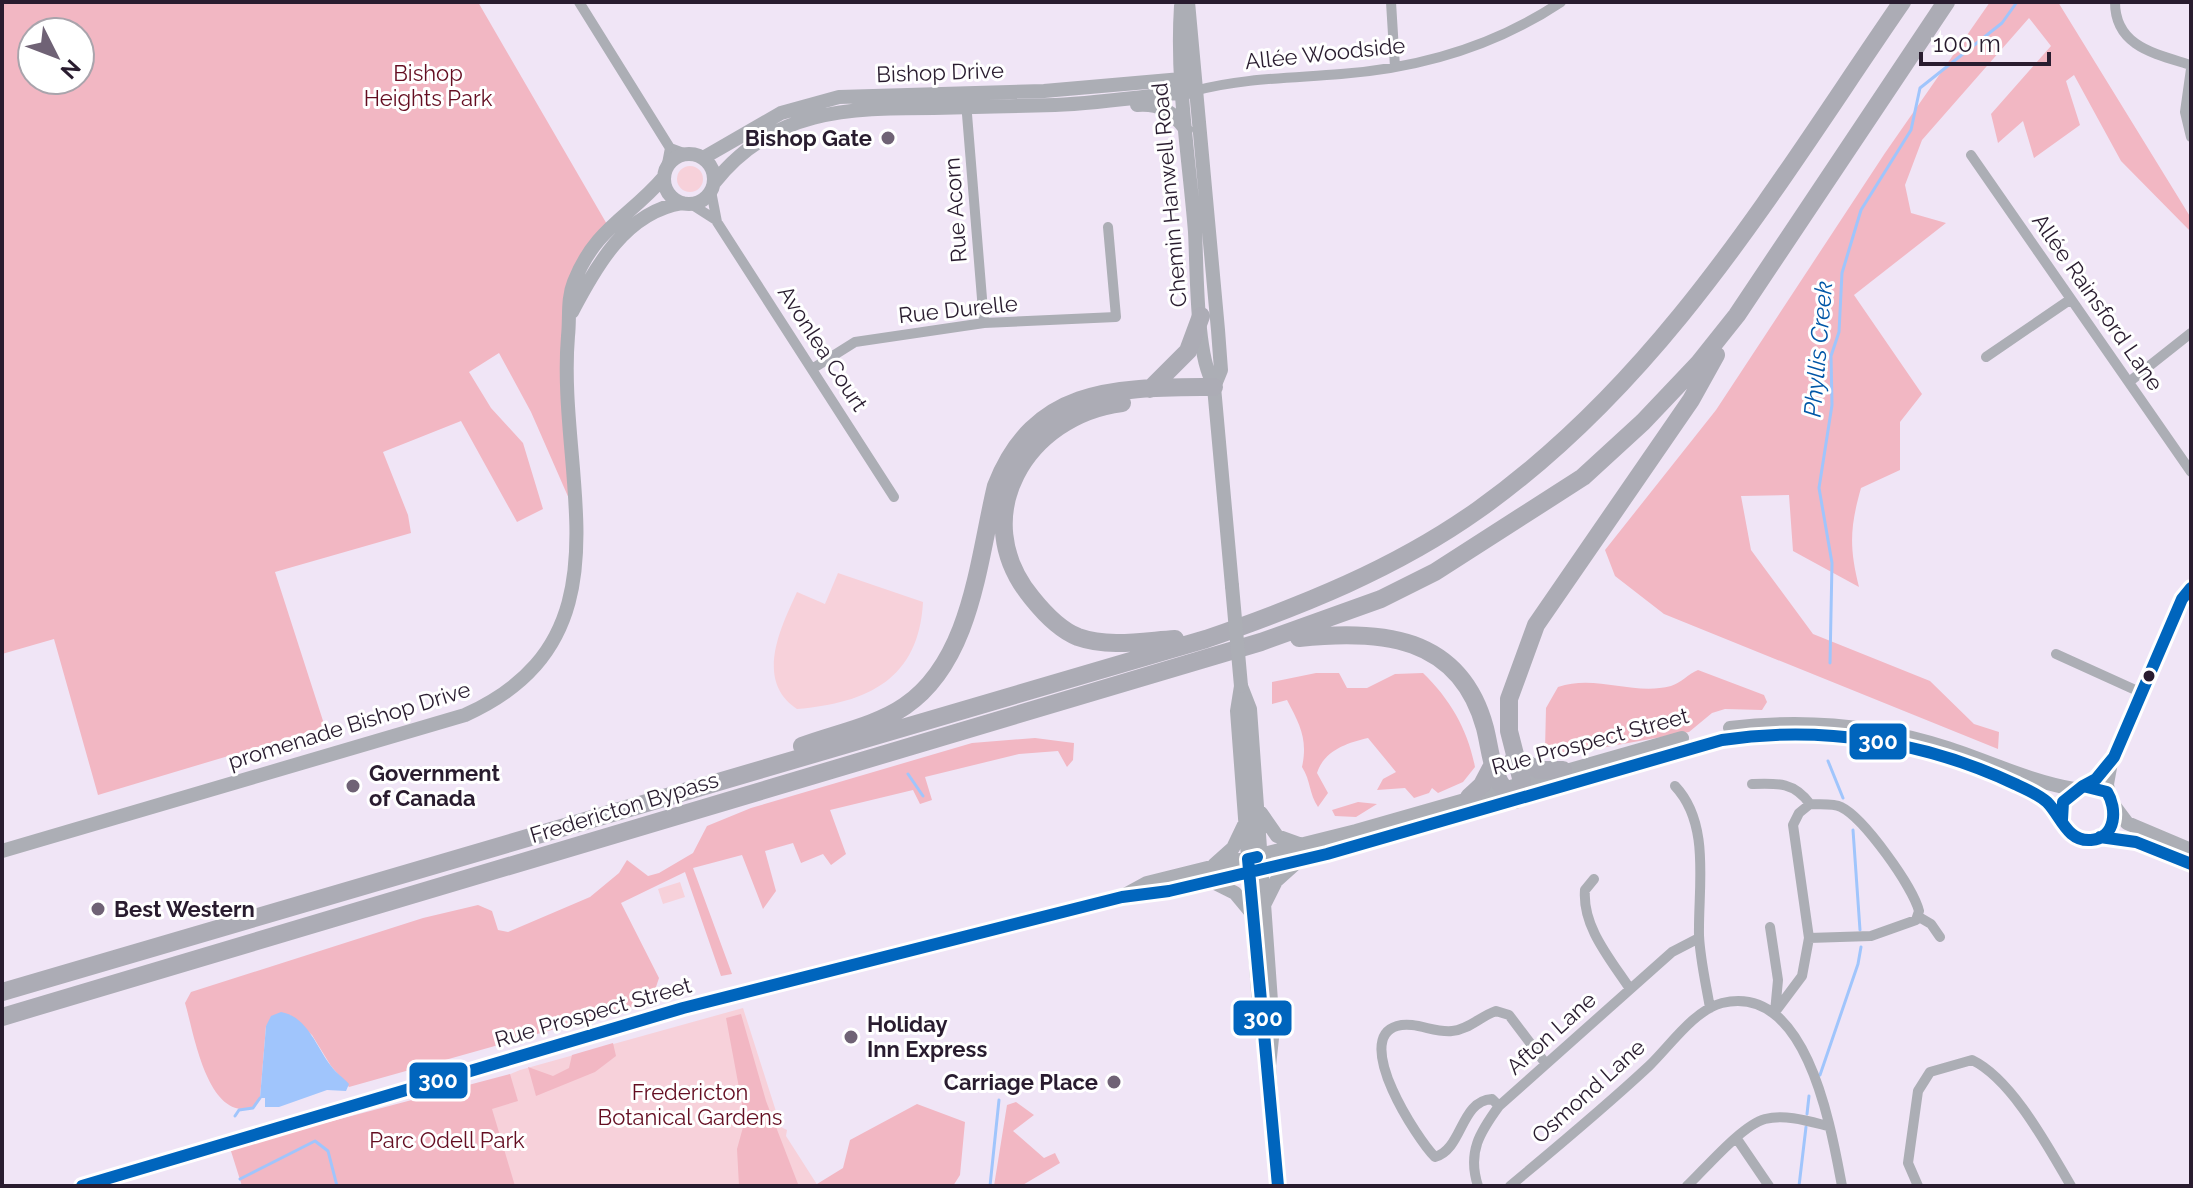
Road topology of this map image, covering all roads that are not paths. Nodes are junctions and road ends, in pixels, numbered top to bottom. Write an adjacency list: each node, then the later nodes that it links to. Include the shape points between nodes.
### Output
1 (579, 2): 18 (street)
2 (1181, 2): 9 (main road, Chemin Hanwell Road)
3 (1188, 2): 13 (main road, Chemin Hanwell Road)
4 (1391, 2): 10 (street)
5 (1561, 2): 10 (street, Allée Woodside, via 1486,43)
6 (1902, 2): 41 (highway, Fredericton Bypass, via 1692,303 1640,367 1569,439 1476,511 1376,571)
7 (1946, 2): 28 (highway)
8 (2115, 2): 11 (street, via 2115,17 2126,37 2141,49)
9 (1179, 39): 12 (main road, via 1171,66); 13 (main road, Chemin Hanwell Road)
10 (1395, 67): 13 (street, Allée Woodside)
11 (2191, 67): 17 (street, via 2185,112)
12 (1156, 81): 13 (main road, Bishop Drive); 14 (main road, Bishop Drive)
13 (1188, 85): 15 (main road, Bishop Drive); 16 (main road, Chemin Hanwell Road); 37 (main road, Chemin Hanwell Road, via 1218,330 1221,370)
14 (966, 100): 15 (main road, Bishop Drive); 21 (main road, Bishop Drive, via 822,99 781,113); 23 (main road, Bishop Drive, via 857,108 805,119 746,151); 31 (street, Rue Acorn)
15 (1065, 104): 16 (main road, via 1088,109 1159,106)
16 (1186, 130): 30 (main road, Chemin Hanwell Road)
17 (2191, 137)
18 (670, 148): 19 (street); 22 (street)
19 (686, 154): 21 (main road); 22 (main road)
20 (1971, 155): 27 (street, Allée Rainsford Lane)
21 (703, 158): 23 (main road, via 712,169)
22 (665, 173): 24 (main road, via 668,194); 29 (main road, via 594,244 573,284)
23 (713, 187): 24 (main road, via 706,198); 25 (street, Avonlea Court)
24 (686, 204): 25 (street, Avonlea Court); 29 (main road, via 657,210 622,236 596,266)
25 (717, 222): 34 (street, Avonlea Court)
26 (1108, 227): 31 (street, Rue Durelle, via 1116,317)
27 (2071, 299): 33 (street); 35 (street, Allée Rainsford Lane)
28 (1737, 315): 42 (highway, via 1654,410 1583,477 1457,558 1381,599); 47 (highway, via 1691,400 1536,625 1509,699)
29 (570, 316): 64 (main road, promenade Bishop Drive, via 567,379 578,541 575,586 552,644 525,676 465,715)
30 (1201, 316): 36 (highway, via 1188,351); 37 (main road, Chemin Hanwell Road, via 1206,371)
31 (984, 323): 34 (street, Rue Durelle, via 855,342)
32 (2191, 333): 35 (street)
33 (1986, 357)
34 (812, 369): 39 (street, Avonlea Court)
35 (2129, 382): 38 (street, Allée Rainsford Lane)
36 (1150, 389): 37 (highway); 55 (highway, via 1087,395 1060,406 1016,444 996,486 954,650 925,690 881,717)
37 (1214, 389): 41 (highway, via 1113,404 1069,418 1050,430 1020,464 1006,505 1005,548 1011,569 1059,626 1078,637 1102,641); 44 (main road, Chemin Hanwell Road, bridge)
38 (2191, 472)
39 (894, 497)
40 (2191, 588): 45 (street)
41 (1206, 639): 55 (highway, Fredericton Bypass)
42 (1261, 642): 48 (highway, via 1354,632 1410,642 1433,654 1459,677 1477,705); 80 (highway, Fredericton Bypass)
43 (2056, 654): 45 (street)
44 (1241, 686): 58 (main road, Chemin Hanwell Road, via 1250,709); 60 (main road, Chemin Hanwell Road, via 1237,711)
45 (2142, 693): 46 (street)
46 (2114, 757): 52 (street, via 2096,779); 56 (street, via 2109,784)
47 (1514, 758): 49 (highway, via 1539,770); 53 (highway)
48 (1493, 764): 53 (highway); 54 (highway)
49 (1563, 770): 52 (main road, Rue Prospect Street, via 1723,729 1798,723 1845,725 1914,738 2010,773); 53 (main road, Rue Prospect Street)
50 (1752, 784): 57 (street, via 1783,783)
51 (1675, 786): 74 (street, via 1688,800 1697,830)
52 (2078, 787): 56 (main road, Rue Prospect Street, via 2100,787); 59 (main road, via 2063,802)
53 (1512, 790): 54 (main road, Rue Prospect Street); 59 (main road, Rue Prospect Street, via 1690,745 1770,733 1817,734 1866,739 1946,758 2041,798); 65 (main road, Rue Prospect Street)
54 (1469, 797): 62 (main road, Rue Prospect Street)
55 (652, 799): 77 (highway, Fredericton Bypass)
56 (2114, 803): 61 (main road, via 2113,824); 63 (main road, Rue Prospect Street, via 2127,823)
57 (1810, 804): 71 (street, via 1840,806 1859,821 1913,897); 75 (street, via 1793,825)
58 (1258, 807): 62 (main road, via 1277,836); 66 (main road, Chemin Hanwell Road)
59 (2062, 820): 61 (main road, Rue Prospect Street, via 2081,839)
60 (1245, 821): 66 (main road, Chemin Hanwell Road); 68 (main road, via 1233,848)
61 (2100, 837): 67 (main road, Rue Prospect Street, via 2136,842)
62 (1302, 845): 66 (main road, Rue Prospect Street)
63 (2191, 850)
64 (2, 851)
65 (1297, 862): 66 (main road, Rue Prospect Street); 70 (main road, via 1276,881)
66 (1255, 864): 68 (main road, Rue Prospect Street); 70 (main road, Chemin Hanwell Road)
67 (2191, 864)
68 (1211, 874): 70 (main road); 85 (main road, Rue Prospect Street, via 1149,896 1122,897 683,1008)
69 (1594, 879): 76 (street, via 1585,890 1590,920)
70 (1258, 911): 86 (main road, Chemin Hanwell Road, via 1261,1032 1269,1066)
71 (1919, 917): 73 (street); 75 (street, via 1871,936)
72 (1770, 927): 79 (street, via 1778,980)
73 (1940, 937)
74 (1699, 938): 76 (street, Afton Lane, via 1672,952); 78 (street)
75 (1809, 938): 79 (street, via 1802,976)
76 (1630, 989): 81 (street, Afton Lane)
77 (2, 992)
78 (1710, 1008): 79 (street, via 1743,1003); 88 (street, Osmond Lane)
79 (1775, 1012): 83 (street, via 1805,1055)
80 (2, 1017)
81 (1546, 1064): 82 (street, Afton Lane); 82 (street, via 1509,1015 1496,1011 1454,1031 1398,1026 1381,1043 1380,1059 1393,1092 1435,1157 1449,1150 1465,1118 1481,1101 1492,1099)
82 (1499, 1106): 87 (street, Afton Lane, via 1474,1150)
83 (1828, 1126): 84 (street, via 1794,1118 1764,1119); 91 (street)
84 (1737, 1139): 89 (street); 90 (street)
85 (82, 1186)
86 (1278, 1186)
87 (1478, 1186)
88 (1510, 1186)
89 (1687, 1186)
90 (1769, 1186)
91 (1842, 1186)
92 (1918, 1186): 93 (street, via 1908,1163 1918,1091 1930,1072 1972,1060 1991,1069 2012,1095)
93 (2071, 1186)

